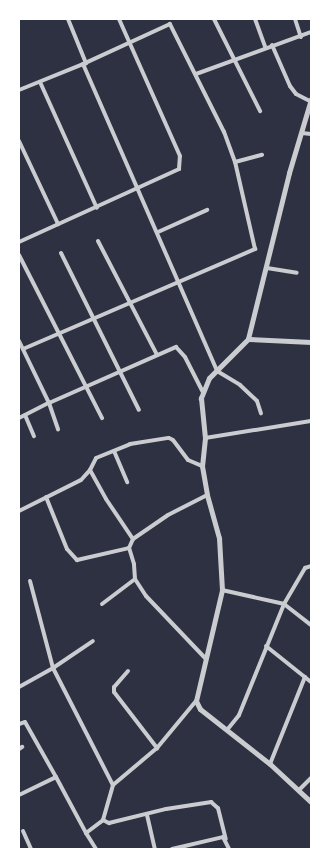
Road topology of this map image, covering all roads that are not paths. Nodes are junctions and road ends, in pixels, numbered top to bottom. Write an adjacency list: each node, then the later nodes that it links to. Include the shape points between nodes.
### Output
1 (68, 19): 14 (street)
2 (119, 19): 10 (street)
3 (168, 19): 7 (street)
4 (214, 19): 13 (street)
5 (255, 19): 12 (street)
6 (295, 19): 9 (street)
7 (170, 24): 10 (street); 15 (street)
8 (311, 32): 9 (street)
9 (301, 37): 11 (street)
10 (131, 44): 14 (street); 25 (street, via 180,156 179,169)
11 (272, 45): 12 (street); 18 (street, via 290,86 296,94)
12 (265, 47): 13 (street)
13 (234, 58): 15 (street); 19 (street)
14 (84, 64): 16 (street); 25 (street)
15 (196, 74): 24 (street, via 224,132)
16 (40, 82): 17 (street); 26 (street)
17 (19, 90)
18 (311, 100): 20 (street)
19 (260, 111)
20 (302, 133): 21 (street); 34 (street, via 289,173)
21 (311, 134)
22 (19, 141): 28 (street)
23 (262, 155): 24 (street)
24 (235, 162): 36 (street, via 255,249)
25 (139, 189): 26 (street); 29 (street)
26 (96, 208): 28 (street)
27 (207, 210): 29 (street)
28 (58, 224): 31 (street)
29 (158, 232): 36 (street)
30 (98, 241): 37 (street)
31 (19, 242)
32 (61, 253): 38 (street)
33 (19, 255): 39 (street)
34 (267, 268): 35 (street); 40 (street)
35 (297, 273)
36 (180, 282): 37 (street); 45 (street)
37 (131, 302): 38 (street); 44 (street)
38 (93, 318): 39 (street); 46 (street)
39 (61, 333): 43 (street); 47 (street)
40 (248, 339): 42 (street); 45 (street)
41 (19, 341): 43 (street)
42 (311, 342)
43 (23, 349): 49 (street)
44 (157, 355): 46 (street); 48 (street, via 176,348 185,357)
45 (217, 371): 48 (street, via 209,378); 51 (street, via 240,385 257,401)
46 (121, 372): 47 (street); 50 (street)
47 (88, 386): 49 (street); 54 (street)
48 (204, 392): 58 (street, via 201,398)
49 (49, 403): 52 (street); 56 (street)
50 (139, 410)
51 (261, 413)
52 (25, 415): 53 (street); 57 (street)
53 (19, 418)
54 (102, 418)
55 (311, 421): 58 (street)
56 (58, 429)
57 (34, 436)
58 (204, 438): 60 (street)
59 (114, 451): 60 (street, via 130,444 169,438 188,460); 61 (street, via 96,458); 62 (street)
60 (202, 466): 63 (street)
61 (90, 470): 64 (street, via 81,480); 66 (street)
62 (128, 482)
63 (207, 495): 66 (street, via 168,515); 71 (street, via 220,538)
64 (46, 497): 65 (street); 67 (street, via 67,549 77,560)
65 (19, 511)
66 (133, 539): 67 (street)
67 (129, 548): 69 (street)
68 (311, 566): 73 (street, via 305,568)
69 (135, 579): 72 (street); 77 (street, via 146,596)
70 (30, 581): 78 (street)
71 (222, 590): 73 (street); 77 (street)
72 (102, 604)
73 (284, 604): 74 (street); 76 (street)
74 (311, 625)
75 (93, 641): 78 (street)
76 (266, 646): 80 (street); 85 (street, via 240,715)
77 (206, 658): 83 (street)
78 (53, 668): 82 (street); 90 (street)
79 (128, 671): 86 (street, via 114,687 114,692)
80 (305, 677): 81 (street); 87 (street)
81 (311, 682)
82 (19, 687)
83 (196, 700): 85 (street, via 200,709); 86 (street)
84 (19, 724): 88 (street, via 25,722)
85 (227, 730): 87 (street)
86 (157, 748): 90 (street)
87 (270, 764): 91 (street)
88 (56, 777): 92 (street); 97 (street)
89 (311, 778): 91 (street)
90 (113, 785): 95 (street)
91 (299, 790): 93 (street)
92 (19, 795)
93 (311, 802)
94 (147, 815): 95 (street, via 109,823); 98 (street, via 186,806 215,803); 101 (street)
95 (103, 820): 97 (street)
96 (23, 831): 99 (street)
97 (86, 832): 100 (street)
98 (226, 839): 102 (street, via 223,837); 103 (street)
99 (31, 849)
100 (96, 849)
101 (155, 849)
102 (172, 849)
103 (229, 849)

